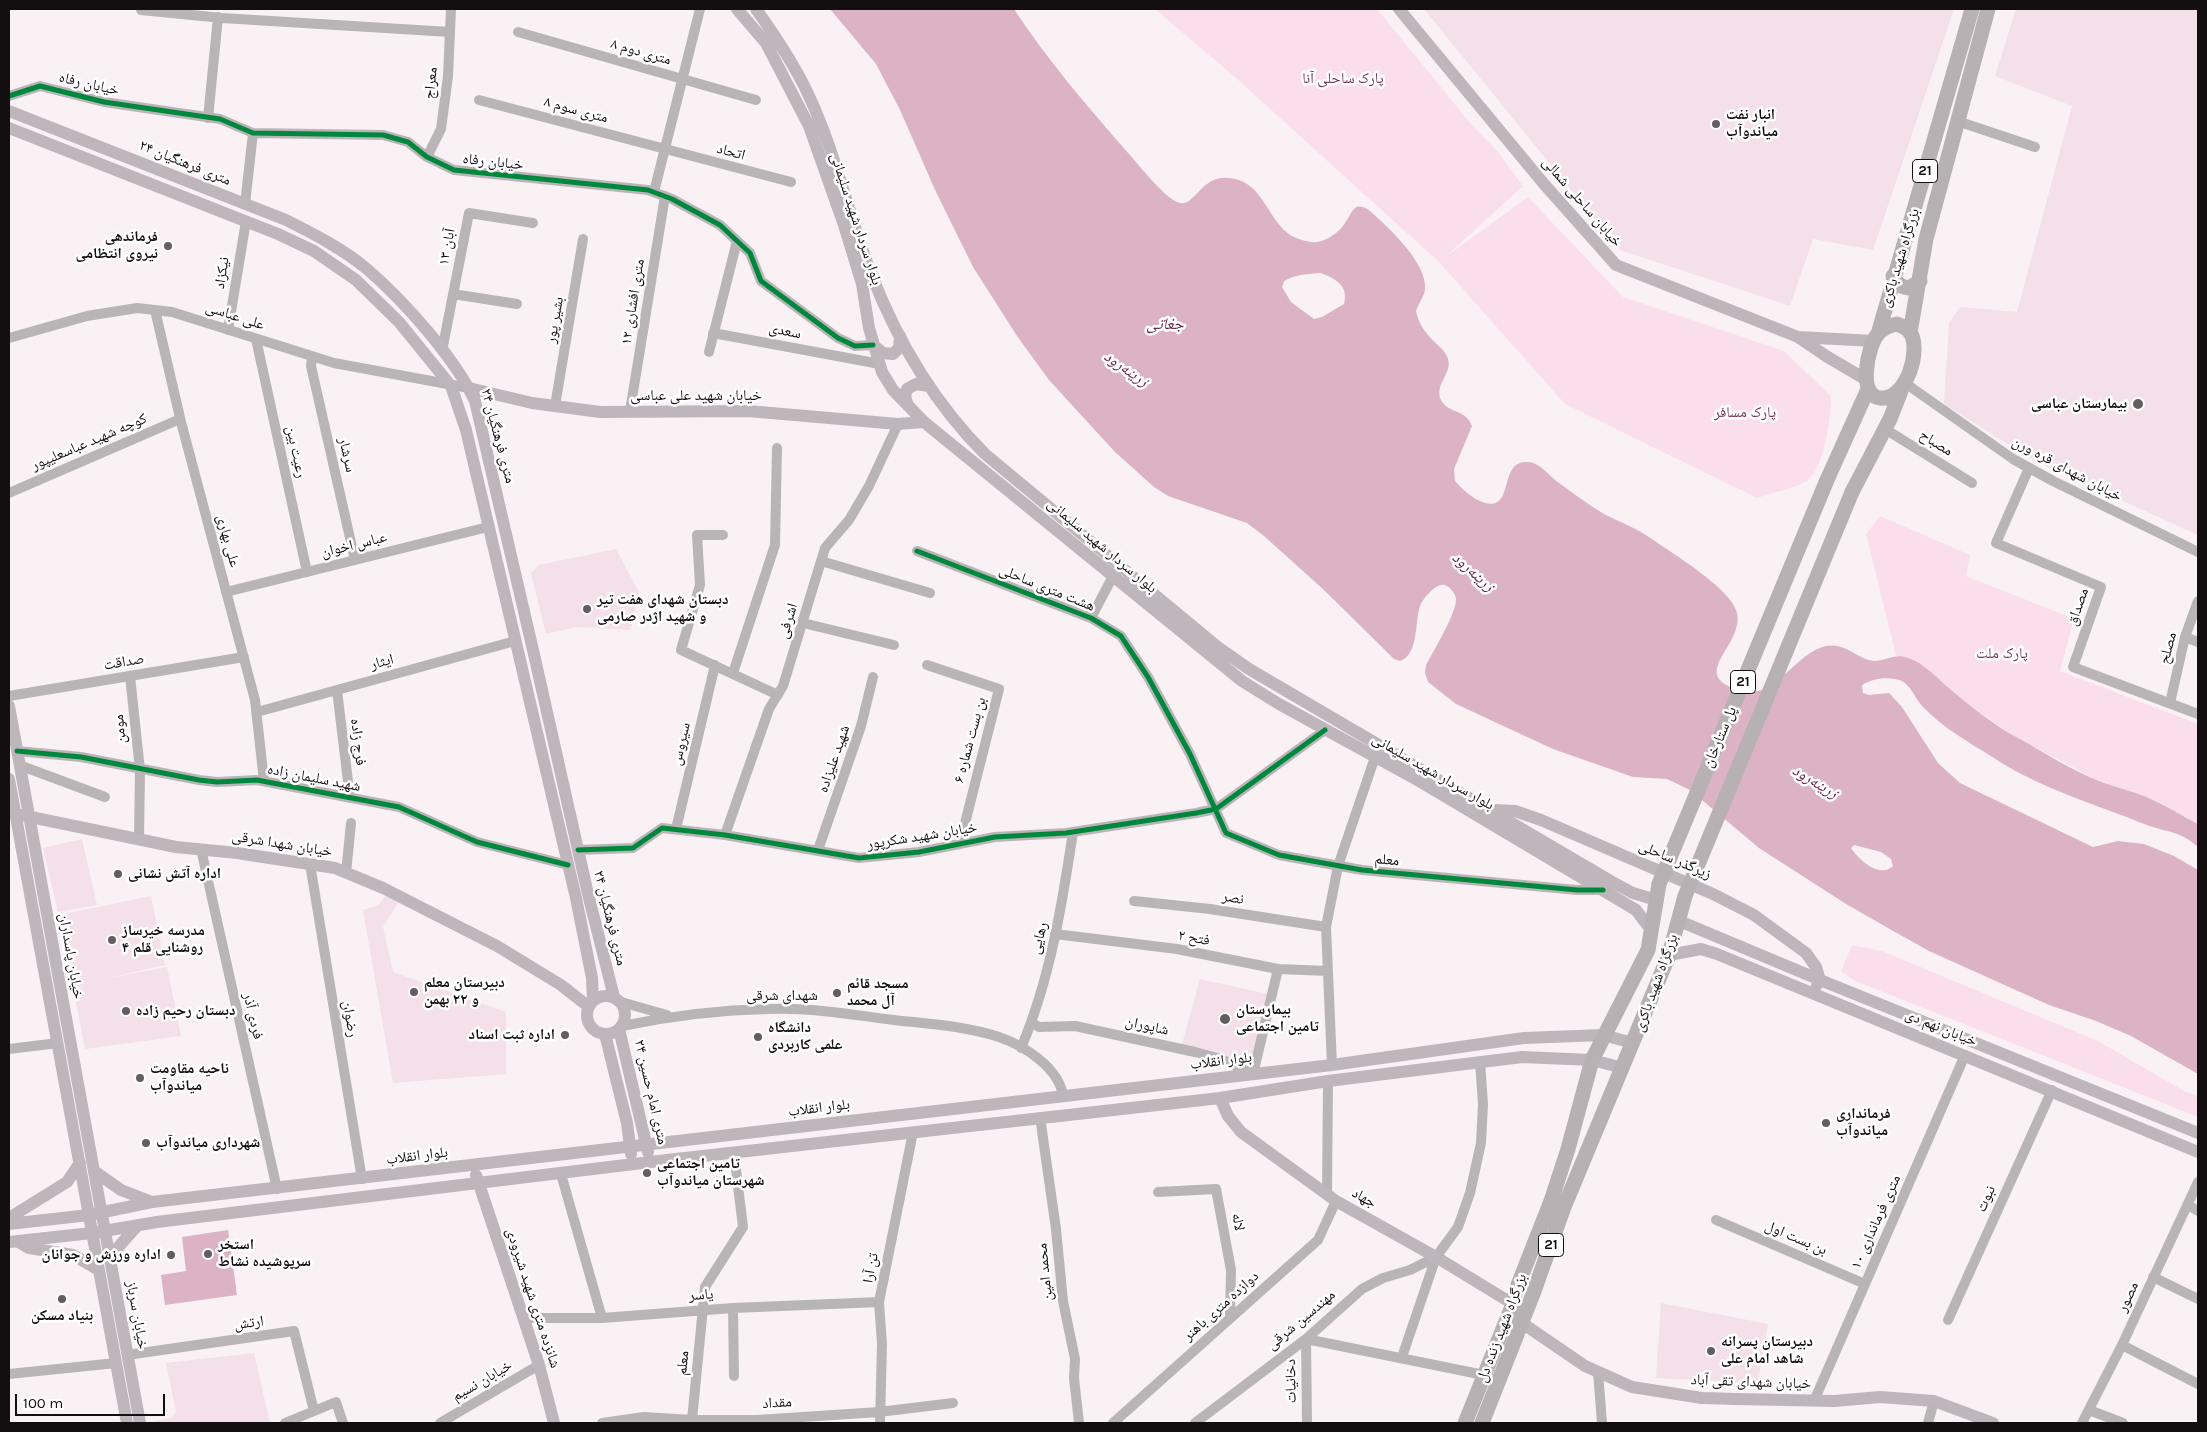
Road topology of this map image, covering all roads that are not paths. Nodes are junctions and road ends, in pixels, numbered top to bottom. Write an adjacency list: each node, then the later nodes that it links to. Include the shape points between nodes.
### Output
1 (254, 9): 11 (street)
2 (451, 9): 12 (street, معراج)
3 (698, 9): 14 (street)
4 (737, 9): 47 (main road, بلوار سردار شهید سلیمانی, via 766,43 810,126 862,284)
5 (756, 9): 42 (main road, بلوار سردار شهید سلیمانی, via 793,64 812,102 872,275)
6 (1399, 9): 43 (main road, خیابان ساحلی شمالی, via 1544,184 1616,265)
7 (1972, 9): 34 (highway, بزرگراه شهید باکری / 21)
8 (1988, 9): 20 (highway, بزرگراه شهید باکری / 21)
9 (141, 10): 10 (street)
10 (218, 17): 11 (street); 19 (street)
11 (254, 20): 12 (street)
12 (450, 32): 25 (street, معراج, via 441,129)
13 (518, 32): 14 (street, ۸ متری دوم)
14 (682, 80): 17 (street, ۸ متری دوم); 24 (street)
15 (9, 96): 19 (street, خیابان رفاه, via 40,86 104,102)
16 (479, 100): 24 (street, ۸ متری سوم)
17 (756, 100)
18 (9, 111): 29 (main road, ۲۴ متری فرهنگیان)
19 (208, 118): 22 (street, خیابان رفاه, via 220,119)
20 (1957, 121): 23 (street); 35 (highway, بزرگراه شهید باکری / 21, via 1926,238)
21 (9, 128): 30 (main road, ۲۴ متری فرهنگیان)
22 (252, 133): 25 (street, خیابان رفاه, via 383,135 408,142); 29 (street)
23 (2035, 147)
24 (665, 150): 26 (street, اتحاد); 27 (street)
25 (427, 157): 27 (street, خیابان رفاه, via 454,170)
26 (791, 182)
27 (654, 192): 28 (street, خیابان رفاه)
28 (665, 196): 33 (street, خیابان رفاه, via 720,225); 59 (street, ۱۲ متری افشاری)
29 (245, 204): 48 (main road, ۲۴ متری فرهنگیان, via 323,238 367,269)
30 (246, 221): 39 (street, نیکزاد); 53 (main road, ۲۴ متری فرهنگیان, via 314,251 356,280 399,322)
31 (533, 223): 36 (street, ۱۳ آبان, via 469,213)
32 (583, 239): 57 (street, بشیر پور)
33 (737, 241): 40 (street); 47 (street, خیابان رفاه, via 750,253 761,281 838,338 855,346)
34 (1893, 276): 35 (highway, via 1902,288 1909,288); 45 (highway, بزرگراه شهید باکری / 21)
35 (1920, 280): 41 (highway, بزرگراه شهید باکری / 21)
36 (454, 294): 37 (street); 48 (street, ۱۳ آبان)
37 (517, 304)
38 (155, 310): 39 (street, علی عباسی, via 172,312); 44 (street, علی عباسی, via 136,308 87,316); 60 (street, علی بهاری)
39 (228, 330): 46 (street, علی عباسی)
40 (713, 333): 49 (street); 51 (street, سعدی)
41 (1910, 333): 45 (highway, via 1897,324 1888,326); 55 (highway, بزرگراه شهید باکری, via 1915,352)
42 (900, 336): 47 (main road, via 893,354 882,353); 54 (main road, بلوار سردار شهید سلیمانی)
43 (1798, 336): 45 (main road); 52 (main road)
44 (9, 338)
45 (1876, 338): 52 (highway, بزرگراه شهید باکری)
46 (256, 339): 50 (street, علی عباسی); 75 (street, رعیت بین)
47 (873, 345): 51 (main road, بلوار سردار شهید سلیمانی)
48 (442, 351): 56 (main road, ۲۴ متری فرهنگیان)
49 (709, 352)
50 (312, 356): 53 (street, علی عباسی, via 334,364); 73 (street, سرشار, via 311,366)
51 (880, 364): 58 (main road, بلوار سردار شهید سلیمانی, via 893,390)
52 (1867, 384): 55 (highway, via 1878,398 1888,398); 126 (highway, پل ستارخان / 21, bridge)
53 (451, 386): 56 (street, علی عباسی); 69 (main road, ۲۴ متری فرهنگیان, via 466,430)
54 (929, 386): 58 (main road, via 916,384 907,389); 109 (main road, بلوار سردار شهید سلیمانی, via 961,430 985,454 1219,648 1287,693)
55 (1903, 387): 63 (highway, 21); 65 (street, خیابان شهدای قره ورن)
56 (469, 388): 57 (main road, خیابان شهید علی عباسی); 68 (main road, ۲۴ متری فرهنگیان, via 475,401)
57 (555, 406): 59 (main road, خیابان شهید علی عباسی)
58 (908, 406): 61 (main road, بلوار سردار شهید سلیمانی)
59 (630, 412): 62 (main road, خیابان شهید علی عباسی, via 748,410)
60 (180, 419): 67 (street, کوچه شهید عباسعلیپور); 77 (street, علی بهاری)
61 (924, 422): 62 (main road, خیابان شهید علی عباسی); 76 (main road, بلوار سردار شهید سلیمانی)
62 (898, 424): 74 (street, اشرفی, via 869,486 848,520 825,548)
63 (1885, 429): 66 (street, مصباح); 128 (highway, پل ستارخان / 21, bridge, via 1852,492)
64 (777, 448): 89 (street, via 775,545)
65 (2030, 468): 72 (street, خیابان شهدای قره ورن); 95 (street, مصداق, via 1996,543 2101,587 2073,667)
66 (1972, 483)
67 (9, 492)
68 (503, 524): 69 (main road); 119 (main road, ۲۴ متری فرهنگیان)
69 (488, 526): 73 (street, عباس اخوان); 83 (main road, ۲۴ متری فرهنگیان)
70 (723, 535): 87 (street, via 697,535 700,585 681,650)
71 (917, 551): 80 (street, هشت متری ساحلی)
72 (2198, 552)
73 (355, 560): 75 (street, عباس اخوان)
74 (821, 561): 78 (street); 81 (street, اشرفی)
75 (307, 572): 77 (street, عباس اخوان)
76 (1113, 576): 80 (street); 99 (main road, بلوار سردار شهید سلیمانی, via 1242,681)
77 (226, 592): 86 (street, علی بهاری)
78 (930, 593)
79 (2198, 601): 82 (street, مصلح)
80 (1092, 618): 108 (street, هشت متری ساحلی, via 1121,636 1148,677)
81 (804, 623): 85 (street); 93 (street, اشرفی, via 784,686)
82 (2185, 637): 84 (street); 95 (street, مصلح)
83 (515, 641): 92 (street, ایثار); 122 (main road, ۲۴ متری فرهنگیان)
84 (2198, 642)
85 (894, 645)
86 (244, 657): 90 (street, صداقت); 97 (street, علی بهاری)
87 (715, 665): 89 (street); 113 (street, سیروس)
88 (927, 665): 117 (street, بن بست شماره ۶, via 999,689)
89 (733, 673): 93 (street)
90 (130, 676): 94 (street, صداقت); 103 (street, مومن)
91 (873, 677): 120 (street, شهید علیزاده, via 861,726)
92 (337, 690): 97 (street, ایثار); 107 (street, فرج زاده)
93 (778, 695): 115 (street, اشرفی, via 769,709)
94 (9, 696)
95 (2170, 703): 98 (street, مصداق)
96 (9, 706): 100 (main road, خیابان پاسداران)
97 (256, 712): 105 (street, علی بهاری)
98 (2198, 714)
99 (1325, 730): 101 (main road, بلوار سردار شهید سلیمانی); 108 (street)
100 (17, 751): 102 (main road, خیابان پاسداران); 103 (street, شهید سلیمان زاده, via 80,757)
101 (1375, 757): 123 (main road, بلوار سردار شهید سلیمانی); 124 (street)
102 (19, 765): 106 (street); 111 (main road, خیابان پاسداران)
103 (140, 770): 105 (street, شهید سلیمان زاده, via 200,780); 116 (street, مومن)
104 (9, 779): 110 (main road, خیابان پاسداران)
105 (264, 781): 107 (street, شهید سلیمان زاده)
106 (105, 797)
107 (350, 798): 122 (street, شهید سلیمان زاده, via 399,807 477,842)
108 (1216, 809): 114 (street, خیابان شهید شکرپور); 124 (street, معلم, via 1226,833 1279,856)
109 (1492, 810): 123 (main road, بلوار سردار شهید سلیمانی); 138 (main road, زیرگذر ساحلی, via 1515,811 1541,820 1754,915 1806,953)
110 (12, 813): 111 (main road, خیابان شهدا شرقی); 148 (main road, خیابان پاسداران)
111 (28, 816): 116 (main road, خیابان شهدا شرقی); 175 (main road, خیابان پاسداران)
112 (351, 823): 125 (street)
113 (676, 829): 115 (street, خیابان شهید شکرپور); 119 (street, خیابان شهید شکرپور, via 662,828 633,848)
114 (1073, 832): 117 (street, خیابان شهید شکرپور, via 995,837); 134 (street, رهایی)
115 (725, 835): 120 (street, خیابان شهید شکرپور)
116 (139, 840): 118 (main road, خیابان شهدا شرقی)
117 (960, 844): 120 (street, خیابان شهید شکرپور, via 859,858)
118 (202, 849): 121 (main road, خیابان شهدا شرقی); 180 (street, فردی آذر)
119 (578, 850): 140 (main road, ۲۴ متری فرهنگیان)
120 (818, 850)
121 (310, 864): 125 (main road, خیابان شهدا شرقی); 177 (street, رضوان)
122 (568, 865): 141 (main road, ۲۴ متری فرهنگیان, via 592,978)
123 (1573, 865): 127 (main road, بلوار سردار شهید سلیمانی); 129 (main road, بلوار سردار شهید سلیمانی)
124 (1338, 866): 127 (street, معلم); 132 (street)
125 (346, 873): 141 (main road, خیابان شهدا شرقی, via 383,888 497,946)
126 (1660, 884): 129 (highway, بزرگراه شهید باکری / 21)
127 (1603, 890): 133 (main road, بلوار سردار شهید سلیمانی, via 1636,910)
128 (1685, 896): 131 (highway, بزرگراه شهید باکری / 21)
129 (1656, 900): 133 (highway, بزرگراه شهید باکری / 21)
130 (1134, 901): 132 (street, نصر)
131 (1677, 920): 135 (highway, بزرگراه شهید باکری / 21); 138 (main road, خیابان نهم دی)
132 (1326, 927): 137 (street)
133 (1652, 931): 146 (highway, بزرگراه شهید باکری / 21, via 1644,959)
134 (1055, 934): 136 (street, فتح ۲, via 1177,949); 143 (street, رهایی)
135 (1669, 955): 139 (main road, خیابان نهم دی, via 1701,950); 149 (highway, بزرگراه شهید باکری / 21)
136 (1278, 968): 137 (street, فتح ۲); 158 (street)
137 (1328, 971): 156 (street)
138 (1820, 980): 139 (main road); 166 (main road, خیابان نهم دی)
139 (1812, 994): 152 (main road, خیابان نهم دی)
140 (617, 999): 141 (main road, via 603,996); 142 (street); 144 (main road, via 626,1013)
141 (591, 1004): 145 (main road, via 587,1013 590,1025)
142 (671, 1016): 144 (street, شهدای شرقی); 150 (street, شهدای شرقی, via 770,1009 816,1010 972,1030)
143 (1032, 1022): 150 (street, رهایی); 158 (street, شاپوران, via 1039,1027 1075,1026 1195,1052 1221,1059)
144 (620, 1028): 145 (main road); 167 (main road, ۲۴ متری امام حسین)
145 (605, 1034): 168 (main road, ۲۴ متری امام حسین)
146 (1604, 1035): 147 (main road, بلوار انقلاب); 149 (main road, بلوار انقلاب); 154 (highway, 21)
147 (1524, 1038): 153 (main road); 156 (main road, بلوار انقلاب)
148 (58, 1043): 151 (street); 171 (main road, خیابان پاسداران)
149 (1633, 1043): 157 (highway, بزرگراه شهید باکری / 21)
150 (1021, 1048): 161 (street, شهدای شرقی, via 1051,1070 1062,1086)
151 (9, 1049)
152 (1965, 1055): 160 (main road, خیابان نهم دی); 198 (street, ۱۰ متری فرمانداری)
153 (1522, 1057): 154 (main road); 155 (main road)
154 (1592, 1060): 157 (main road); 201 (highway, بزرگراه شهید زنده دل / 21, via 1568,1149)
155 (1480, 1062): 159 (main road); 194 (street, via 1481,1143 1470,1193 1458,1227)
156 (1332, 1065): 158 (main road, بلوار انقلاب)
157 (1622, 1068): 208 (highway, بزرگراه شهید زنده دل / 21)
158 (1253, 1074): 161 (main road, بلوار انقلاب)
159 (1328, 1081): 162 (main road); 182 (street)
160 (2052, 1090): 169 (main road, خیابان نهم دی); 207 (street, نبوت)
161 (1063, 1096): 163 (main road); 167 (main road, بلوار انقلاب)
162 (1220, 1098): 163 (main road); 182 (main road, جهاد, via 1228,1116 1241,1132)
163 (1066, 1115): 164 (main road)
164 (1040, 1117): 165 (main road); 235 (street, محمد امین, via 1063,1301 1075,1358)
165 (914, 1132): 170 (main road); 200 (street, تن آرا)
166 (2198, 1133)
167 (647, 1144): 168 (main road, بلوار انقلاب); 172 (main road, ۲۴ متری امام حسین)
168 (630, 1146): 173 (main road, ۲۴ متری امام حسین); 174 (main road, بلوار انقلاب)
169 (2198, 1152)
170 (734, 1153): 172 (main road); 203 (street, معلم, via 743,1227 705,1287)
171 (80, 1162): 186 (main road, خیابان پاسداران); 187 (main road, via 67,1182)
172 (650, 1162): 173 (main road)
173 (633, 1164): 176 (main road)
174 (474, 1166): 177 (main road, بلوار انقلاب); 179 (main road, شانزده متری شهید شیرودی)
175 (94, 1171): 183 (main road, via 121,1190); 186 (main road, خیابان پاسداران)
176 (561, 1174): 179 (main road); 205 (street)
177 (362, 1179): 180 (main road, بلوار انقلاب)
178 (2198, 1182): 184 (street, مصور)
179 (478, 1184): 189 (main road); 204 (main road, شانزده متری شهید شیرودی)
180 (277, 1189): 183 (main road, بلوار انقلاب)
181 (1158, 1192): 206 (street, لاله, via 1216,1189 1231,1270)
182 (1332, 1197): 194 (main road, جهاد); 206 (street, دوازده متری باهنر, via 1318,1240)
183 (157, 1202): 186 (main road, بلوار انقلاب); 189 (main road)
184 (2188, 1205): 185 (street); 197 (street, مصور)
185 (2198, 1211)
186 (95, 1213): 190 (main road, بلوار انقلاب); 192 (main road, خیابان سرباز)
187 (9, 1218)
188 (1716, 1220): 198 (street, بن بست اول)
189 (163, 1221): 191 (main road)
190 (9, 1224)
191 (138, 1225): 192 (main road); 195 (main road, via 120,1244)
192 (99, 1232): 193 (main road); 195 (main road, خیابان سرباز); 196 (main road, خیابان سرباز)
193 (13, 1241): 196 (main road, via 29,1248 73,1255)
194 (1436, 1257): 201 (main road, جهاد); 209 (street, مهندسین شرقی, via 1362,1289); 212 (street)
195 (110, 1261): 211 (main road, خیابان سرباز)
196 (99, 1270): 213 (main road, خیابان سرباز)
197 (2154, 1277): 199 (street); 210 (street, مصور)
198 (1865, 1284): 220 (street, ۱۰ متری فرمانداری)
199 (2198, 1299)
200 (879, 1302): 202 (street, یاسر); 225 (street, تن آرا, via 882,1344)
201 (1513, 1304): 217 (highway, بزرگراه شهید زنده دل / 21)
202 (733, 1308): 203 (street, یاسر); 218 (street)
203 (704, 1310): 205 (street, یاسر); 226 (street, معلم)
204 (524, 1318): 205 (street, یاسر); 214 (main road, شانزده متری شهید شیرودی)
205 (602, 1318)
206 (1230, 1318): 236 (street, دوازده متری باهنر)
207 (1948, 1320)
208 (1522, 1323): 215 (main road, خیابان شهدای تقی آباد); 240 (highway, بزرگراه شهید زنده دل / 21)
209 (1306, 1339): 212 (street); 237 (street, مهندسین شرقی); 238 (street, دخانیات)
210 (2122, 1345): 219 (street); 223 (street, مصور)
211 (127, 1355): 224 (street, ارتش, via 294,1332); 228 (main road, خیابان سرباز)
212 (1402, 1357): 217 (street)
213 (116, 1363): 216 (street); 227 (main road, خیابان سرباز)
214 (539, 1365): 231 (street, خیابان نسیم); 232 (main road, شانزده متری شهید شیرودی)
215 (1598, 1372): 220 (main road, خیابان شهدای تقی آباد, via 1632,1387 1702,1398); 241 (street)
216 (9, 1374)
217 (1484, 1375): 239 (highway, بزرگراه شهید زنده دل / 21)
218 (734, 1376)
219 (2198, 1384)
220 (1814, 1401): 221 (main road, خیابان شهدای تقی آباد, via 1880,1396)
221 (1934, 1401): 242 (street); 243 (main road, خیابان شهدای تقی آباد)
222 (953, 1403): 225 (street, مقداد)
223 (2089, 1410): 244 (street, مصور); 245 (street)
224 (314, 1411): 229 (street); 230 (street, via 336,1402)
225 (879, 1412): 226 (street, مقداد, via 757,1420); 234 (street, تن آرا)
226 (692, 1420): 233 (street, مقداد, via 644,1417)
227 (127, 1423)
228 (140, 1423)
229 (285, 1423)
230 (343, 1423)
231 (440, 1423)
232 (554, 1423)
233 (602, 1423)
234 (880, 1423)
235 (1079, 1423)
236 (1113, 1423)
237 (1195, 1423)
238 (1307, 1423)
239 (1465, 1423)
240 (1482, 1423)
241 (1602, 1423)
242 (1928, 1423)
243 (1993, 1423)
244 (2082, 1423)
245 (2123, 1423)

